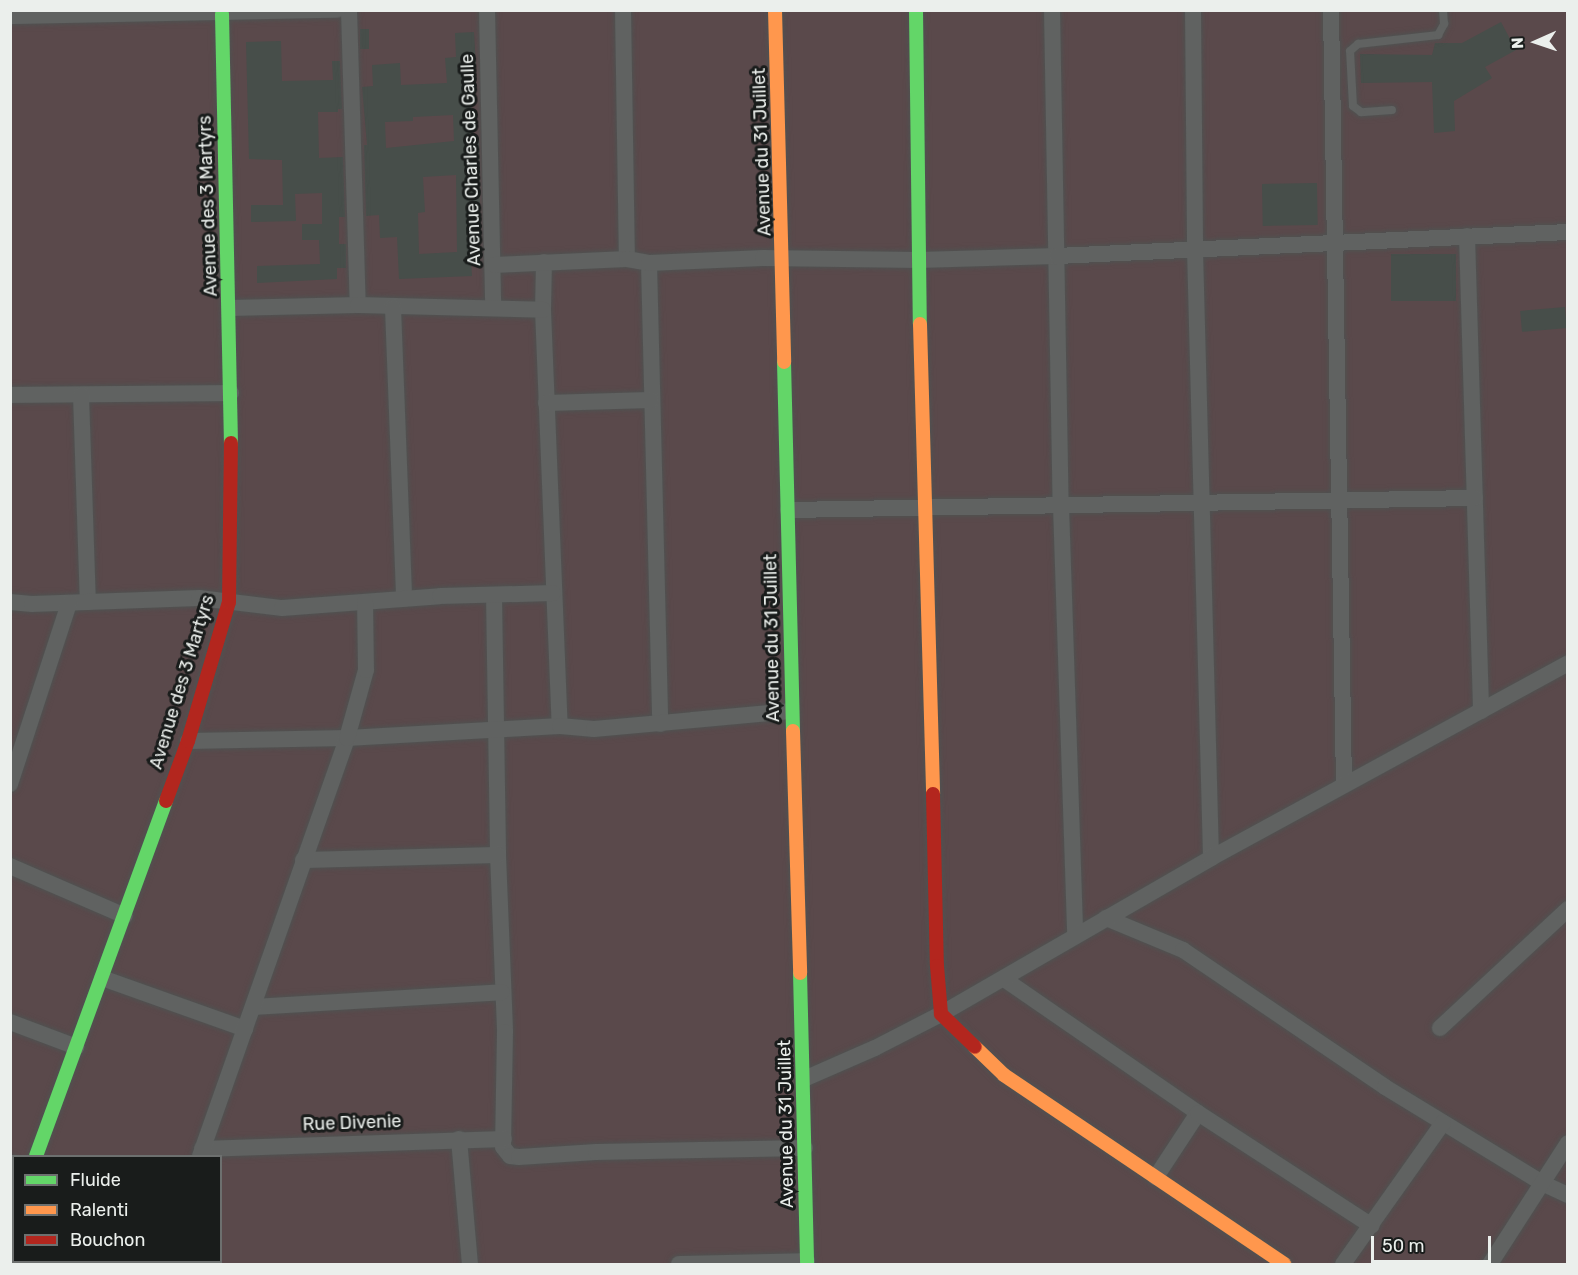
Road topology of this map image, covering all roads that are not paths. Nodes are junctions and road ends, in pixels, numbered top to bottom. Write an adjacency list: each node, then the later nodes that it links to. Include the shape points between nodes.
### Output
1 (337, 10): 11 (street)
2 (349, 10): 27 (street)
3 (487, 10): 26 (street, Avenue Charles de Gaulle)
4 (623, 10): 21 (street)
5 (776, 10): 22 (street, Avenue du 31 Juillet)
6 (916, 10): 23 (street)
7 (1052, 10): 20 (street)
8 (1194, 10): 19 (street)
9 (1330, 10): 18 (street)
10 (1443, 10): 15 (lane, via 1444,24 1438,35 1358,44 1350,51 1353,106 1361,112)
11 (260, 12): 13 (street)
12 (99, 13): 13 (street); 14 (street)
13 (222, 14): 28 (street, Avenue des 3 Martyrs)
14 (10, 16)
15 (1392, 110)
16 (1568, 232): 17 (street)
17 (1467, 236): 18 (street); 37 (street)
18 (1334, 242): 19 (street); 38 (street)
19 (1195, 250): 20 (street); 39 (street)
20 (1056, 256): 23 (street); 40 (street)
21 (627, 259): 24 (street); 25 (street)
22 (783, 259): 23 (street); 25 (street); 42 (street, Avenue du 31 Juillet)
23 (918, 260): 41 (street)
24 (544, 262): 26 (street); 31 (street)
25 (649, 263): 35 (street)
26 (494, 265): 30 (street, Avenue Charles de Gaulle)
27 (358, 305): 28 (street); 29 (street)
28 (230, 308): 32 (street, Avenue des 3 Martyrs)
29 (393, 308): 30 (street); 45 (street)
30 (493, 308): 31 (street)
31 (543, 310): 36 (street)
32 (231, 393): 34 (street); 48 (street, Avenue des 3 Martyrs)
33 (10, 395): 34 (street)
34 (81, 395): 47 (street)
35 (651, 400): 36 (street); 54 (street)
36 (546, 404): 43 (street)
37 (1475, 498): 38 (street); 53 (street)
38 (1339, 500): 39 (street); 60 (street)
39 (1202, 503): 40 (street); 62 (street)
40 (1061, 506): 41 (street); 68 (street)
41 (927, 507): 42 (street); 73 (street)
42 (788, 510): 52 (street, Avenue du 31 Juillet)
43 (554, 593): 44 (street); 55 (street)
44 (494, 595): 45 (street); 56 (street)
45 (404, 599): 49 (street)
46 (10, 602): 50 (street)
47 (88, 602): 48 (street, via 199,598); 50 (street)
48 (229, 602): 49 (street, via 282,608); 58 (street, Avenue des 3 Martyrs)
49 (365, 602): 57 (street, via 366,670)
50 (69, 603): 59 (street)
51 (1568, 663): 53 (street)
52 (791, 711): 54 (street); 78 (street, Avenue du 31 Juillet)
53 (1481, 711): 60 (street)
54 (660, 724): 55 (street, via 594,729)
55 (560, 726): 56 (street)
56 (496, 731): 57 (street); 61 (street)
57 (347, 738): 58 (street); 63 (street)
58 (188, 741): 66 (street, Avenue des 3 Martyrs)
59 (10, 784)
60 (1344, 784): 62 (street)
61 (498, 855): 63 (street); 71 (street)
62 (1211, 858): 67 (street)
63 (303, 860): 72 (street)
64 (10, 866): 66 (street)
65 (1568, 909): 75 (street)
66 (125, 916): 69 (street, Avenue des 3 Martyrs)
67 (1106, 918): 68 (street); 80 (street, via 1183,950)
68 (1075, 935): 70 (street)
69 (102, 978): 76 (street); 77 (street, Avenue des 3 Martyrs)
70 (1004, 980): 73 (street); 79 (street)
71 (502, 992): 72 (street); 82 (street)
72 (253, 1006): 76 (street)
73 (941, 1014): 78 (street); 87 (street, via 1004,1075)
74 (10, 1022): 77 (street)
75 (1440, 1028)
76 (245, 1029): 85 (street)
77 (76, 1047): 86 (street, Avenue des 3 Martyrs)
78 (804, 1079): 84 (street, Avenue du 31 Juillet)
79 (1198, 1113): 87 (street); 90 (street)
80 (1443, 1123): 88 (street); 90 (street)
81 (459, 1138): 82 (street, Rue Divenie); 85 (street, Rue Divenie); 92 (street)
82 (504, 1139): 84 (street, via 503,1147 510,1156 519,1157)
83 (1568, 1143): 88 (street)
84 (805, 1148): 91 (street, Avenue du 31 Juillet)
85 (201, 1153)
86 (36, 1155)
87 (1156, 1177): 94 (street)
88 (1542, 1183): 89 (street); 96 (street)
89 (1568, 1195)
90 (1372, 1226): 95 (street)
91 (807, 1263): 93 (street)
92 (470, 1264)
93 (679, 1264)
94 (1284, 1264)
95 (1343, 1264)
96 (1490, 1264)

